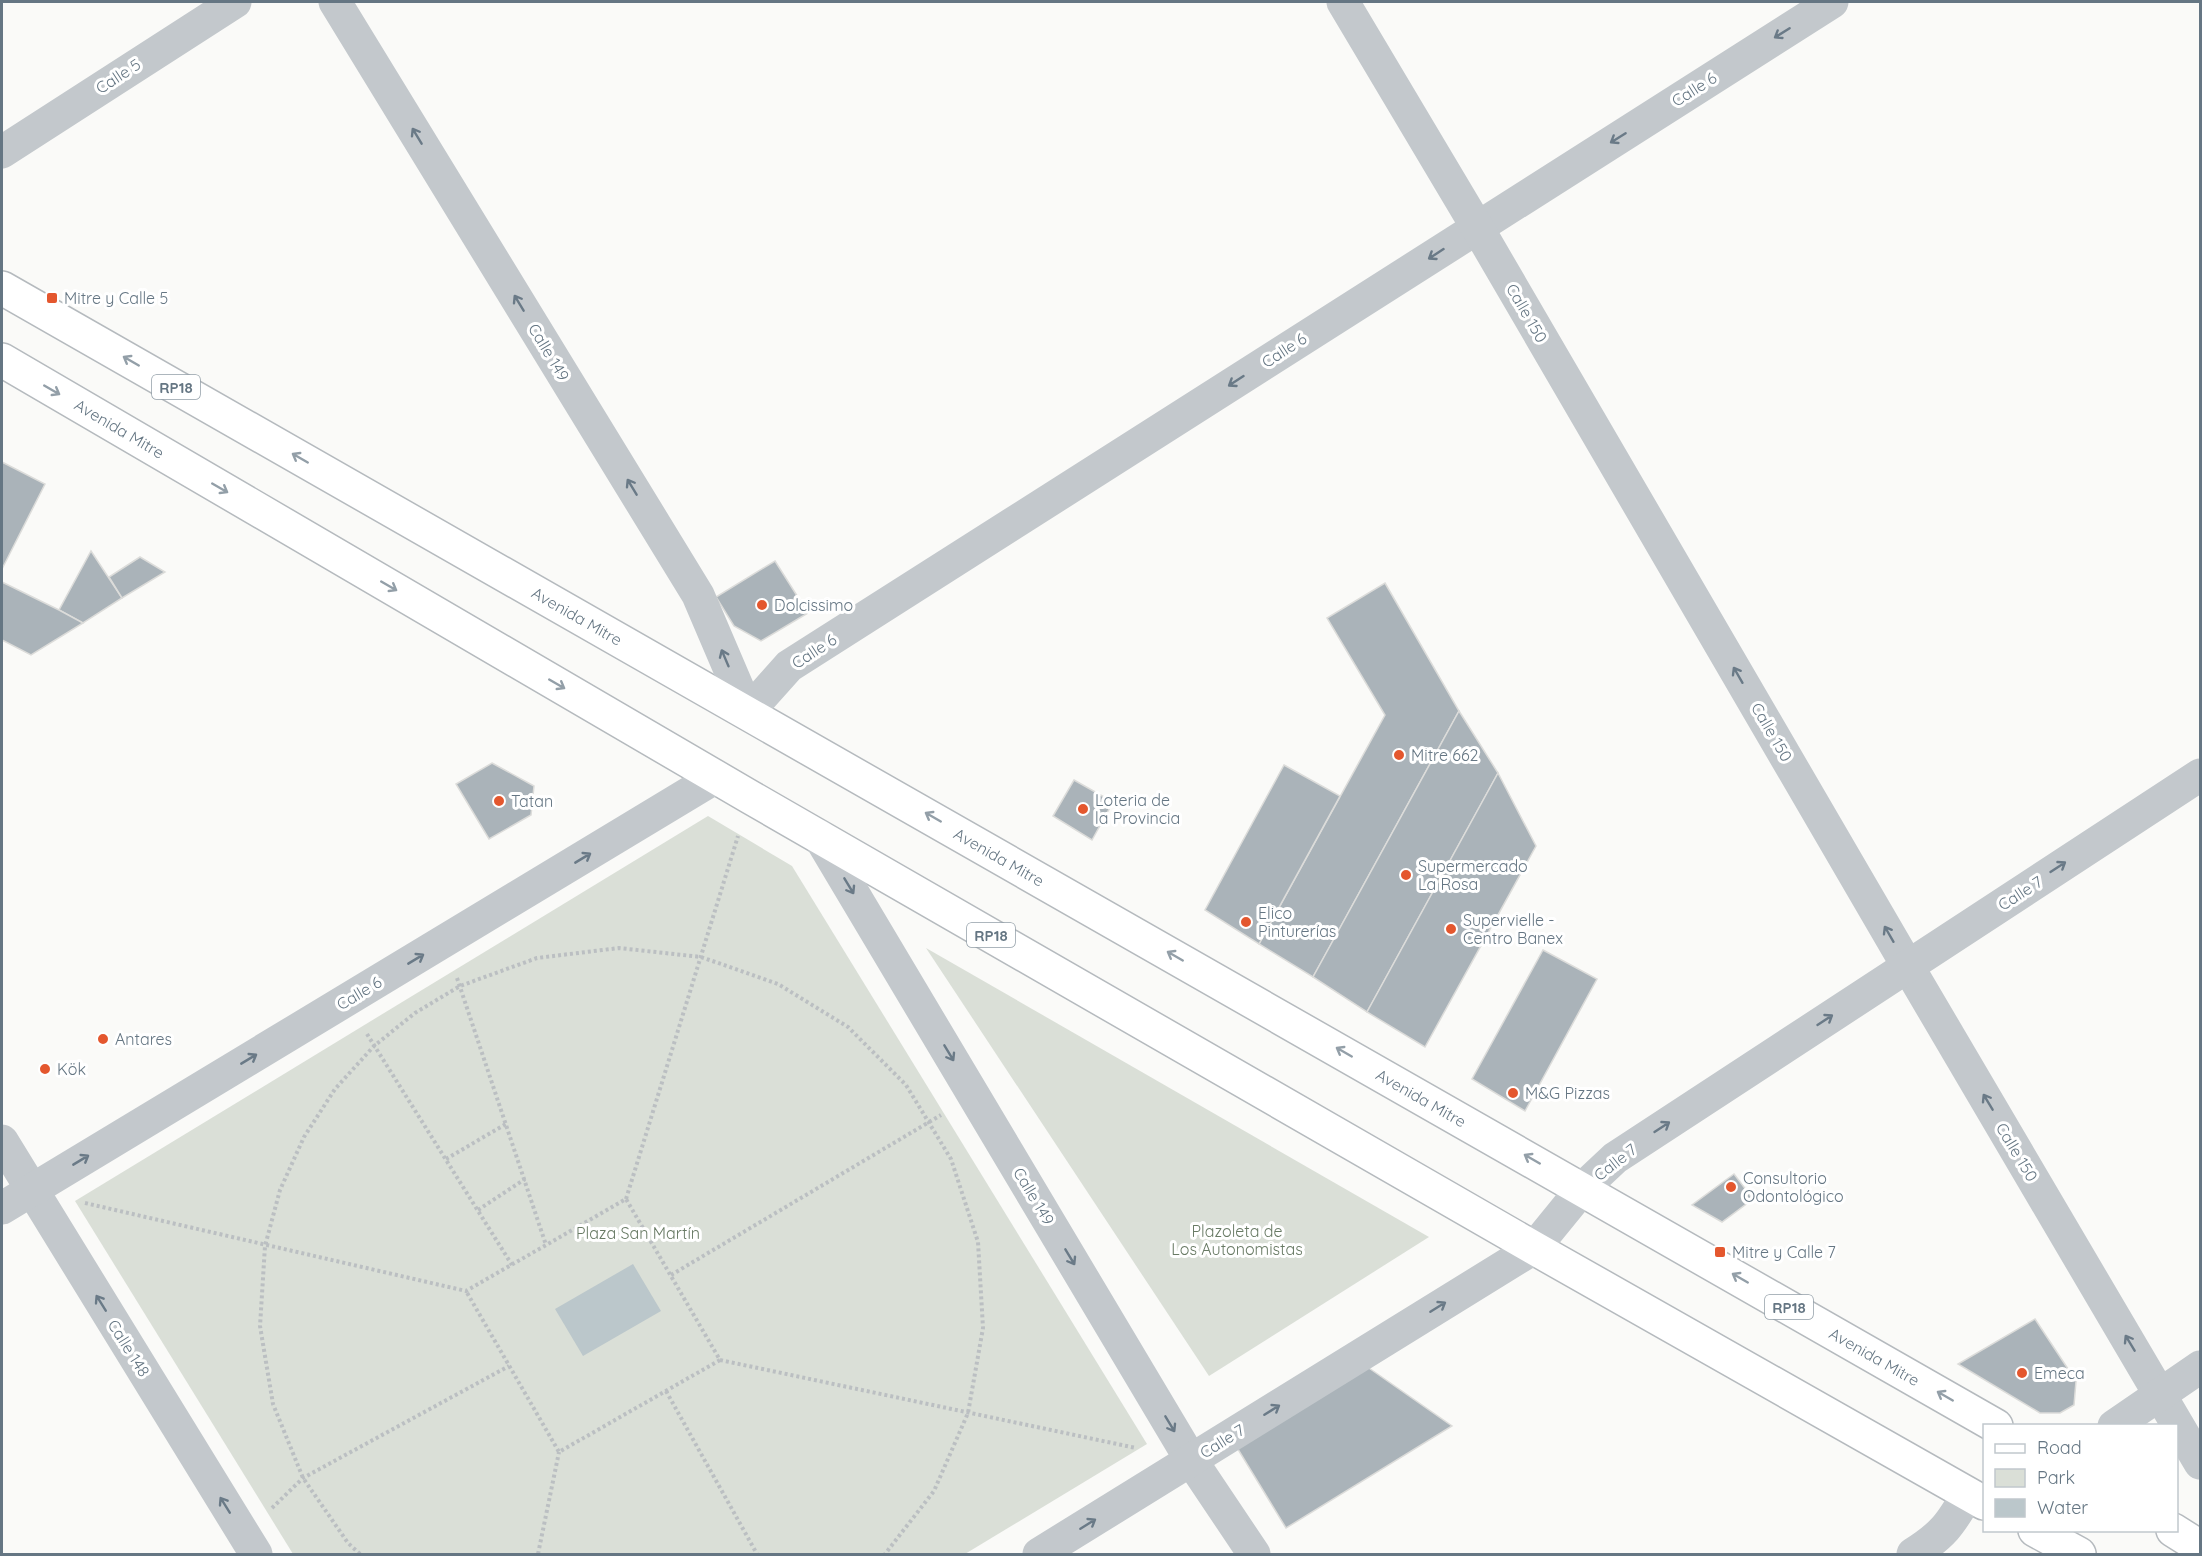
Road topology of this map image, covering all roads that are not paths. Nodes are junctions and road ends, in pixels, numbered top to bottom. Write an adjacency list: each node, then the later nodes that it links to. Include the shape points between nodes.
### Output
1 (235, 2): 5 (street, Calle 5)
2 (335, 2): 9 (street, Calle 149, one-way to 2, via 698,595)
3 (1343, 2): 6 (street, Calle 150)
4 (1832, 2): 6 (street, Calle 6, one-way to 6)
5 (2, 152)
6 (1478, 227): 9 (street, Calle 6, one-way to 9, via 789,666); 13 (street, Calle 150, one-way to 6)
7 (2, 288): 9 (main road, Avenida Mitre / RP18, one-way to 7)
8 (2, 360): 11 (main road, Avenida Mitre / RP18, one-way to 11)
9 (748, 712): 15 (main road, Avenida Mitre / RP18, one-way to 9)
10 (2200, 775): 13 (street, Calle 7, one-way to 10)
11 (716, 777): 12 (main road, Avenida Mitre / RP18); 16 (street, Calle 6, one-way to 11)
12 (819, 836): 18 (main road, Avenida Mitre / RP18); 25 (street, Calle 149, one-way to 25)
13 (1907, 965): 15 (street, Calle 7, one-way to 13, via 1615,1158); 20 (street, Calle 150, one-way to 13)
14 (2, 1142): 16 (street, Calle 148)
15 (1583, 1188): 18 (street, Calle 7); 21 (main road, Avenida Mitre / RP18, one-way to 15)
16 (31, 1190): 17 (street, Calle 6); 30 (street, Calle 148, one-way to 16)
17 (2, 1208)
18 (1534, 1248): 25 (street, Calle 7, one-way to 18); 27 (main road, Avenida Mitre / RP18)
19 (2200, 1367): 20 (street)
20 (2160, 1393): 22 (street); 24 (street, Calle 150)
21 (1994, 1424)
22 (2115, 1424)
23 (2178, 1424): 26 (street, Calle 150)
24 (2178, 1424)
25 (1191, 1460): 32 (street, Calle 7, one-way to 25); 33 (street, Calle 149)
26 (2200, 1463)
27 (1976, 1499): 34 (street, via 1933,1542)
28 (2039, 1532): 35 (main road)
29 (2176, 1532): 31 (main road)
30 (250, 1544)
31 (2200, 1547)
32 (1039, 1554)
33 (1254, 1554)
34 (1913, 1554)
35 (2079, 1554)

